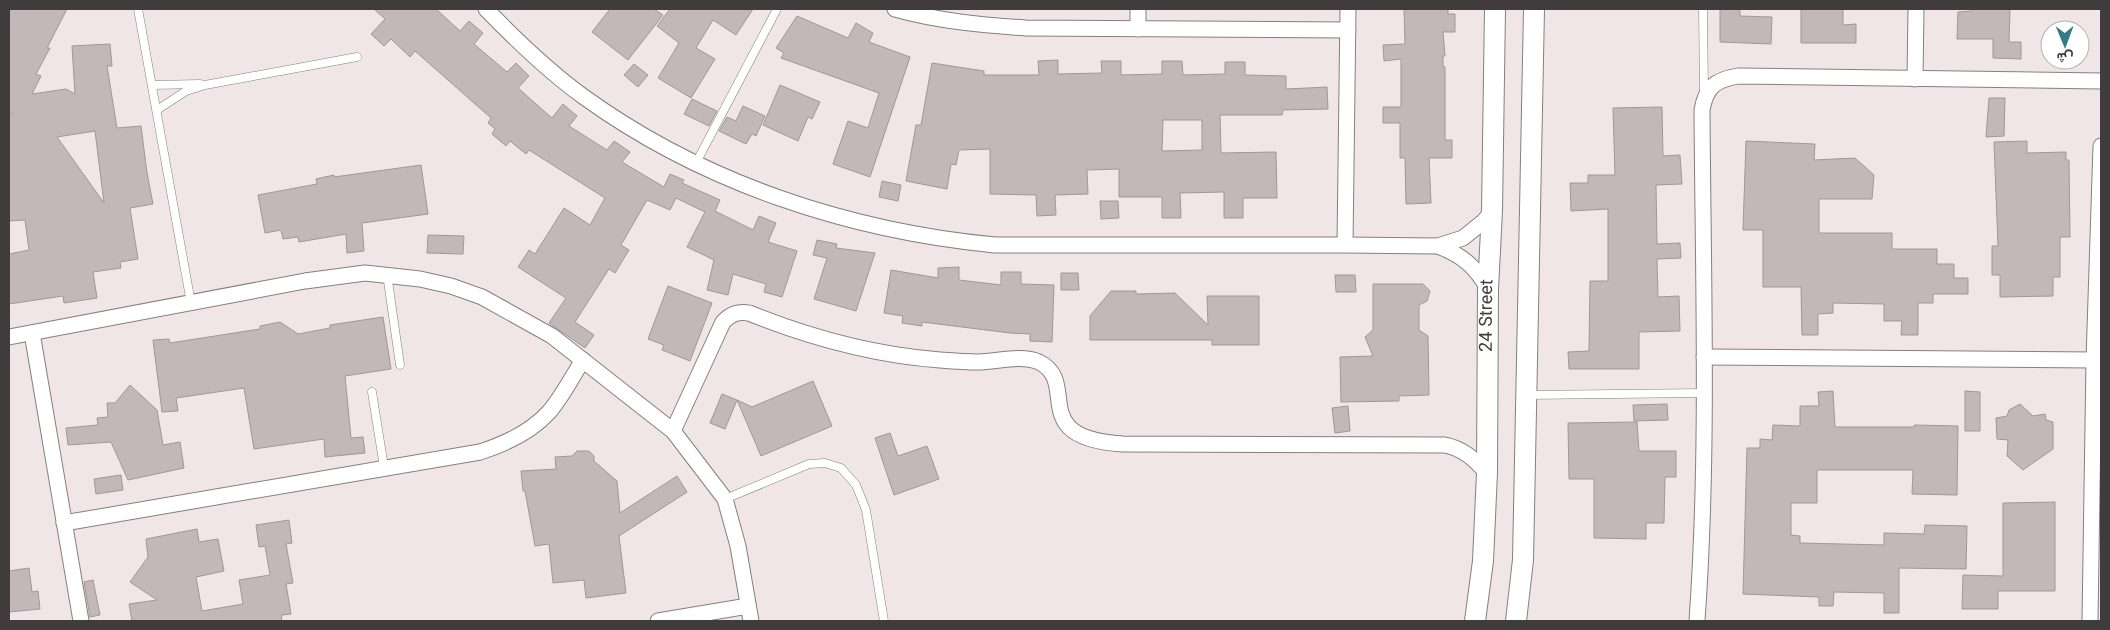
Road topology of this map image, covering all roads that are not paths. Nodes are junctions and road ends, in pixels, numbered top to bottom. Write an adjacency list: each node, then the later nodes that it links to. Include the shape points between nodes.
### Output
1 (138, 9): 16 (lane)
2 (486, 9): 21 (street, via 539,61 584,97 631,128)
3 (777, 9): 21 (lane)
4 (895, 9): 11 (street, via 973,25)
5 (1138, 9): 11 (street)
6 (1348, 9): 12 (street)
7 (1495, 9): 22 (street, 24 Street)
8 (1534, 9): 36 (street)
9 (1702, 9): 18 (lane)
10 (1916, 9): 14 (street)
11 (1138, 29): 12 (street)
12 (1348, 30): 23 (street)
13 (357, 58): 17 (lane)
14 (1915, 78): 15 (street); 18 (street, via 1738,76 1724,78)
15 (2101, 81)
16 (152, 85): 17 (lane); 19 (lane)
17 (205, 85): 19 (lane, via 186,91)
18 (1704, 96): 30 (street)
19 (157, 110): 27 (lane)
20 (2101, 146): 32 (street)
21 (696, 163): 23 (street, via 740,183 837,217 948,240 995,244)
22 (1492, 211): 24 (street, via 1474,230); 26 (street, 24 Street)
23 (1346, 244): 24 (street)
24 (1438, 246): 26 (street, via 1457,254 1473,267)
25 (387, 274): 27 (street, via 335,276); 31 (street, via 444,284 482,296 552,336); 33 (lane)
26 (1488, 289): 39 (street, 24 Street)
27 (191, 303): 28 (street)
28 (32, 333): 29 (street); 41 (street)
29 (9, 337)
30 (1704, 357): 32 (street); 35 (street)
31 (583, 360): 37 (street); 38 (street, via 549,411 517,436 480,452)
32 (2094, 360): 50 (street)
33 (400, 365)
34 (372, 392): 38 (lane)
35 (1704, 393): 36 (lane); 49 (street, via 1702,541)
36 (1526, 395): 48 (street, via 1523,560)
37 (674, 432): 39 (street, via 722,322 734,313 742,312 828,340 903,356 979,362 1019,359 1038,362 1053,375 1057,384 1059,408 1065,423 1077,434 1097,441 1122,444 1445,445 1470,455); 40 (street)
38 (384, 467): 41 (street)
39 (1487, 473): 47 (street, 24 Street, via 1483,561)
40 (725, 499): 42 (street, via 738,546); 46 (lane, via 809,464 825,463 841,468 856,485 866,510)
41 (64, 523): 43 (street)
42 (748, 606): 44 (street); 45 (street)
43 (81, 621)
44 (658, 621)
45 (751, 621)
46 (884, 621)
47 (1475, 621)
48 (1516, 621)
49 (1697, 621)
50 (2090, 621)

